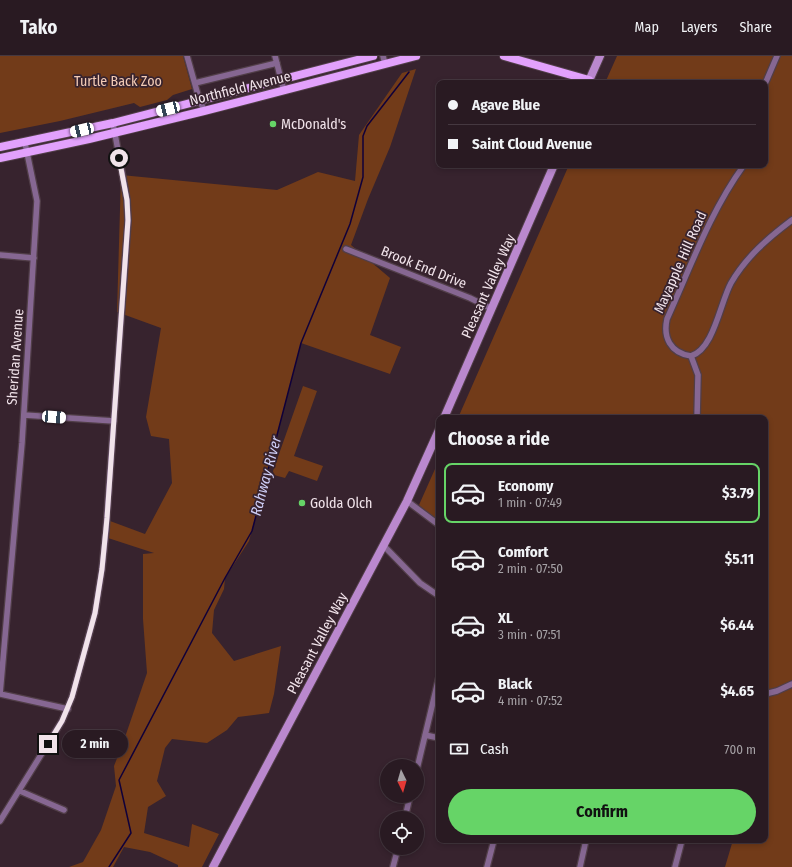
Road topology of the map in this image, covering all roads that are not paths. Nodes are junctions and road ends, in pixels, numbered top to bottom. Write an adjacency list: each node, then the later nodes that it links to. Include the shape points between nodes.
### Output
1 (187, 56): 14 (street)
2 (275, 56): 9 (street)
3 (373, 56): 10 (main road, Northfield Avenue)
4 (416, 56): 8 (main road, Northfield Avenue)
5 (504, 56): 11 (main road)
6 (600, 56): 12 (main road)
7 (776, 56): 13 (street)
8 (384, 60): 15 (main road, Northfield Avenue)
9 (277, 63): 10 (street); 14 (street)
10 (282, 79): 15 (street); 16 (main road, Northfield Avenue)
11 (582, 80)
12 (590, 80)
13 (767, 80)
14 (195, 83): 16 (street)
15 (284, 91): 17 (main road, Northfield Avenue)
16 (200, 101): 17 (street); 18 (main road, Northfield Avenue)
17 (204, 111): 19 (main road, Northfield Avenue)
18 (113, 123): 19 (street); 20 (main road, Northfield Avenue)
19 (115, 132): 22 (main road, Northfield Avenue); 35 (street, via 128,220)
20 (26, 143): 21 (main road, Northfield Avenue); 22 (street, Sheridan Avenue)
21 (0, 148)
22 (28, 152): 23 (main road, Northfield Avenue); 29 (street, Sheridan Avenue, via 37,201)
23 (0, 158)
24 (553, 168): 30 (main road, Pleasant Valley Way)
25 (742, 168): 31 (street, Mayapple Hill Road, via 708,226 665,326 667,340 679,352)
26 (792, 220): 31 (street, via 757,249 743,265 730,284 710,339)
27 (346, 249): 30 (street, Brook End Drive, via 470,298)
28 (0, 255): 29 (street)
29 (34, 258): 32 (street, Sheridan Avenue)
30 (492, 310): 33 (main road, Pleasant Valley Way)
31 (692, 359): 34 (street, via 698,376)
32 (24, 415): 35 (street); 44 (street, Sheridan Avenue)
33 (445, 415)
34 (697, 415)
35 (114, 421): 45 (street, via 100,584 95,613)
36 (436, 436): 37 (main road, Pleasant Valley Way)
37 (406, 501): 38 (street); 39 (main road, Pleasant Valley Way)
38 (436, 522)
39 (383, 545): 40 (street, via 420,583); 56 (main road, Pleasant Valley Way)
40 (436, 594)
41 (792, 684): 43 (street)
42 (436, 689): 46 (street)
43 (768, 693)
44 (0, 694): 45 (street)
45 (68, 709): 49 (street)
46 (425, 735): 47 (street); 48 (street)
47 (436, 737)
48 (419, 759)
49 (20, 791): 50 (street); 51 (street)
50 (64, 810)
51 (1, 817)
52 (493, 843): 58 (street)
53 (585, 843): 59 (street)
54 (681, 843): 60 (street)
55 (396, 855): 57 (street)
56 (213, 867)
57 (393, 867)
58 (487, 867)
59 (580, 867)
60 (675, 867)

